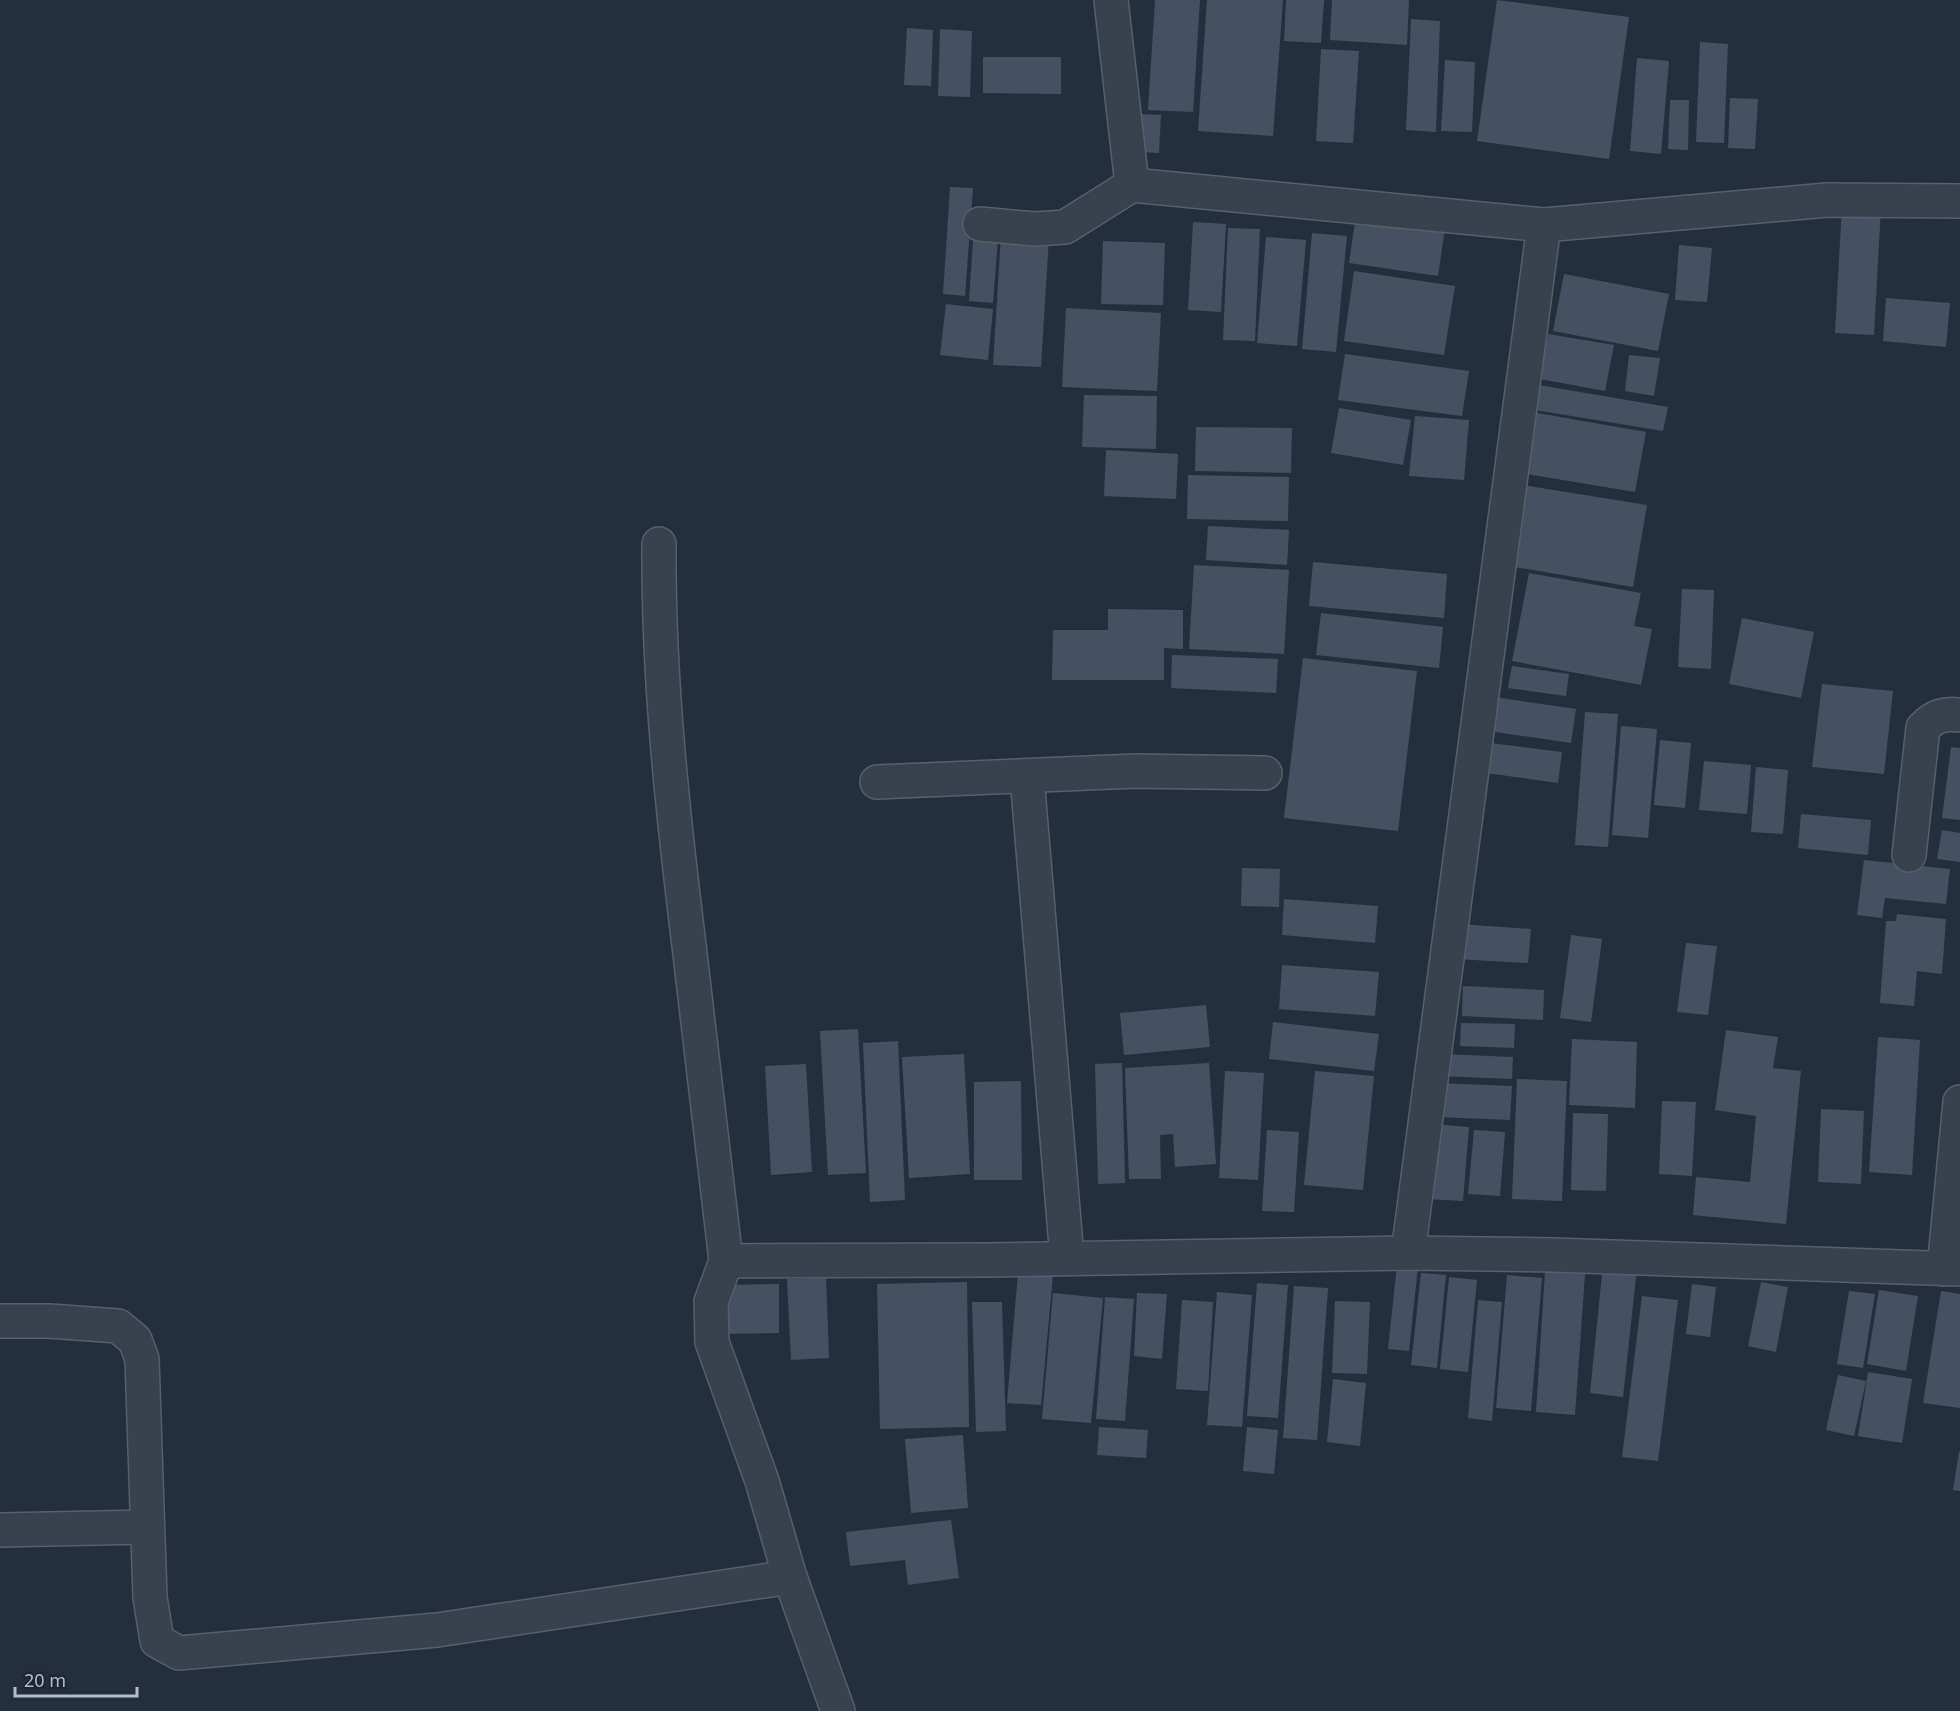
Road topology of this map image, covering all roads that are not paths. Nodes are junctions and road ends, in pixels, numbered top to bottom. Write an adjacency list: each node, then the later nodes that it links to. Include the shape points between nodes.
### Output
1 (1111, 0): 2 (street)
2 (1132, 185): 4 (street, via 1065,227 1035,229); 5 (street)
3 (1960, 201): 5 (street, via 1827,200)
4 (980, 224)
5 (1544, 225): 13 (street)
6 (659, 544): 15 (street, via 658,616 665,722)
7 (1960, 715): 11 (street, via 1932,718 1923,728)
8 (1265, 773): 9 (street, via 1136,771)
9 (1027, 777): 10 (street); 14 (street)
10 (877, 782)
11 (1909, 855)
12 (1960, 1102): 16 (street)
13 (1408, 1253): 14 (street); 16 (street)
14 (1067, 1258): 15 (street)
15 (726, 1261): 20 (street, via 711,1302 712,1342 762,1481)
16 (1952, 1269)
17 (0, 1321): 18 (street, via 118,1326 135,1340 142,1359)
18 (147, 1527): 19 (street); 20 (street, via 150,1597 157,1641 178,1653 437,1630)
19 (0, 1530)
20 (790, 1576): 21 (street)
21 (838, 1711)

